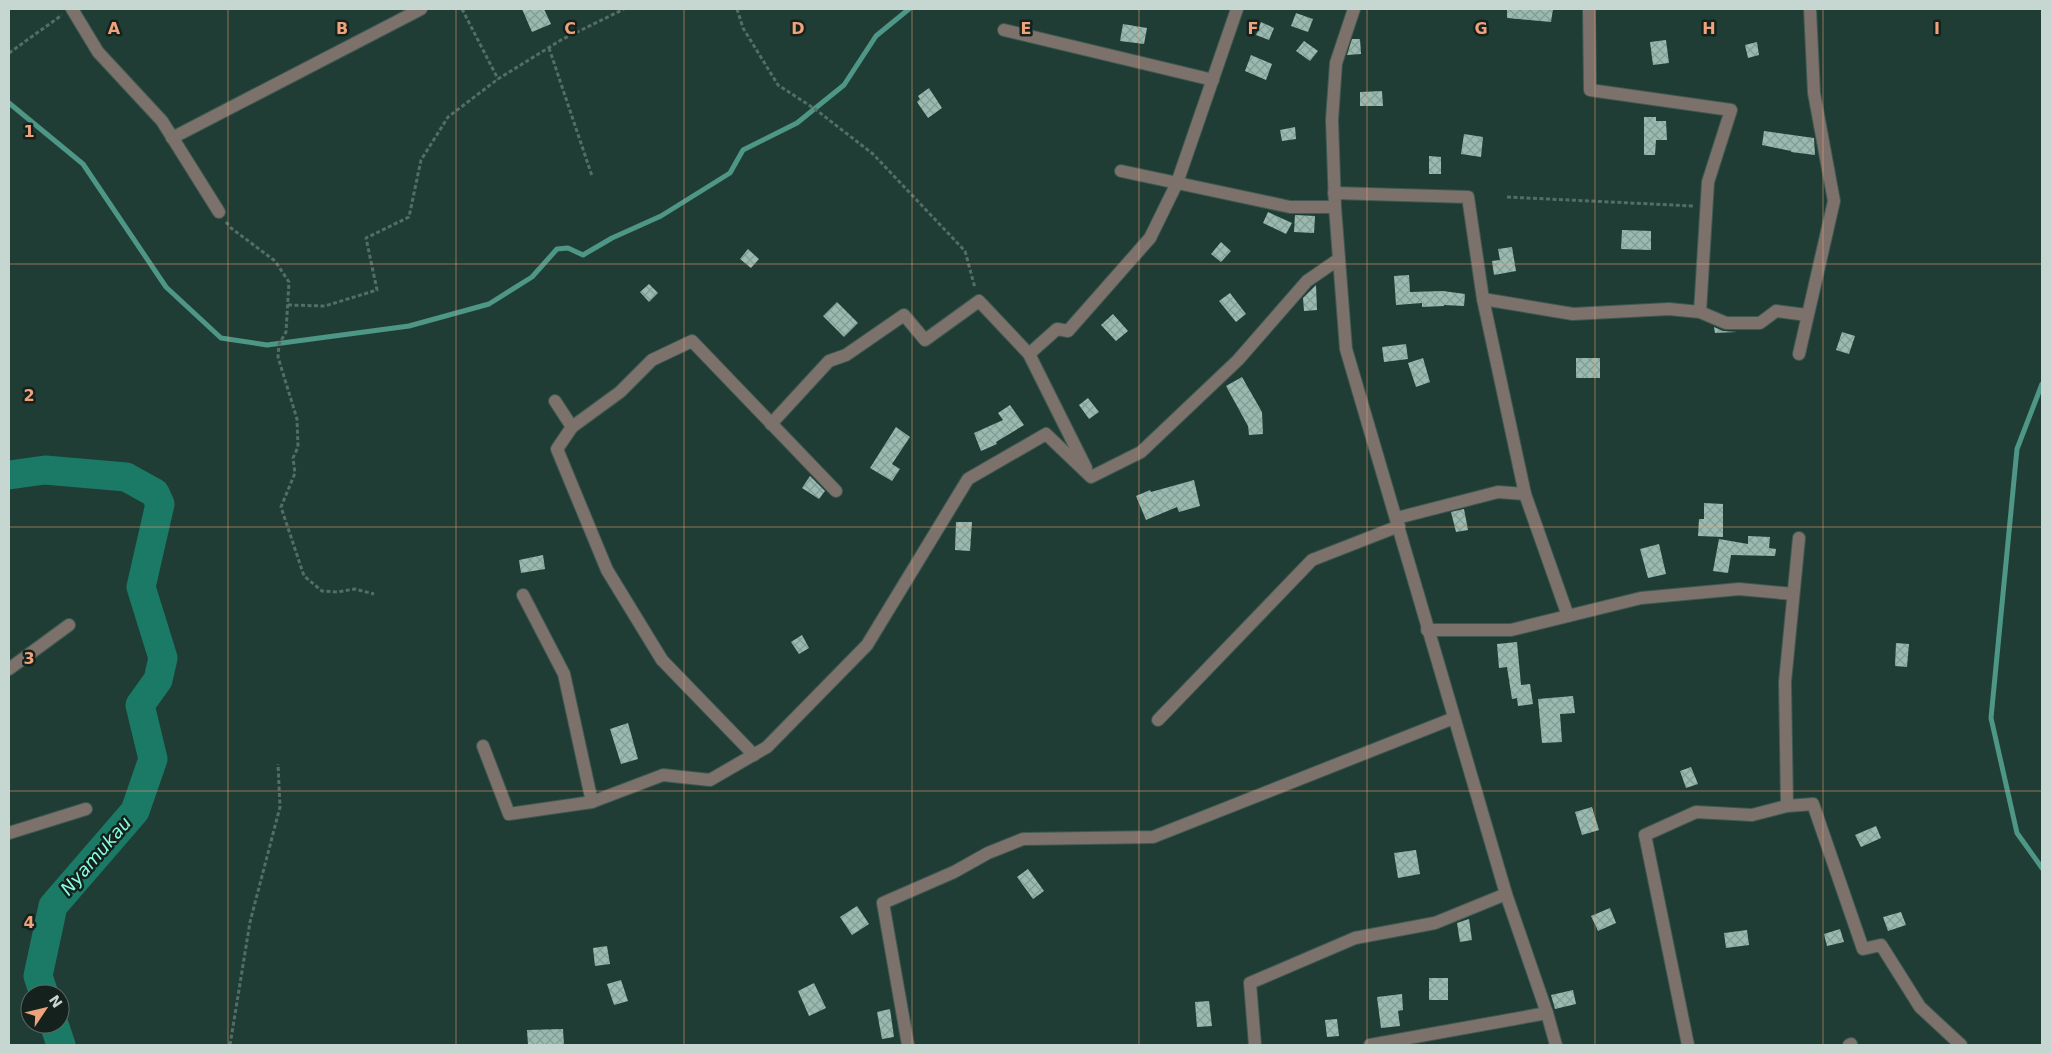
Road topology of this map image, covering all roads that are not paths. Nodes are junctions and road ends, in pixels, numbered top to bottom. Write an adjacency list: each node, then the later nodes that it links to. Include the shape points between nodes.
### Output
1 (421, 9): 9 (street)
2 (1237, 9): 8 (street)
3 (1354, 9): 12 (street, via 1336,64 1332,120)
4 (1589, 9): 17 (street, via 1590,90 1731,110 1708,182)
5 (1810, 9): 18 (street, via 1814,93 1834,201)
6 (68, 12): 9 (street, via 98,52 162,121)
7 (1004, 30): 8 (street)
8 (1213, 80): 11 (street)
9 (172, 138): 14 (street)
10 (1121, 171): 11 (street)
11 (1177, 183): 13 (street, via 1290,207); 19 (street, via 1150,238 1068,331 1057,329)
12 (1334, 193): 13 (street); 16 (street, via 1468,197)
13 (1334, 207): 15 (street)
14 (218, 212)
15 (1339, 259): 24 (street, via 1308,281 1238,360 1141,452); 27 (street, via 1346,349)
16 (1483, 299): 17 (street, via 1573,314 1668,309); 26 (street)
17 (1700, 312): 18 (street, via 1726,323 1760,323 1776,311)
18 (1808, 315): 20 (street)
19 (1029, 354): 22 (street, via 979,300 925,340 904,315 846,355 829,361); 24 (street)
20 (1798, 354)
21 (555, 401): 23 (street)
22 (772, 424): 23 (street, via 692,341 652,360 620,392); 25 (street)
23 (572, 427): 38 (street, via 557,449 607,570 662,660)
24 (1091, 477): 38 (street, via 1046,434 968,479 867,645 767,747)
25 (836, 491)
26 (1525, 494): 27 (street, via 1498,492); 31 (street)
27 (1398, 522): 33 (street); 36 (street, via 1312,560)
28 (1799, 538): 29 (street)
29 (1793, 594): 31 (street, via 1740,589 1641,598); 40 (street, via 1784,682)
30 (523, 595): 39 (street, via 564,674)
31 (1568, 616): 33 (street, via 1511,630)
32 (69, 625): 34 (street)
33 (1428, 630): 35 (street)
34 (9, 669)
35 (1454, 718): 43 (street); 45 (street, via 1153,837 1023,839 883,903)
36 (1158, 720)
37 (483, 746): 39 (street, via 509,814)
38 (754, 754): 39 (street, via 710,780 663,775)
39 (592, 802)
40 (1787, 806): 49 (street, via 1752,815 1696,812 1645,835); 50 (street, via 1813,804 1863,949 1881,945 1920,1007)
41 (86, 809): 42 (street)
42 (9, 833)
43 (1506, 894): 44 (street); 46 (street, via 1434,923 1355,938 1250,983)
44 (1547, 1013): 47 (street); 48 (street)
45 (908, 1045)
46 (1255, 1045)
47 (1370, 1045)
48 (1556, 1045)
49 (1688, 1045)
50 (1961, 1045)

